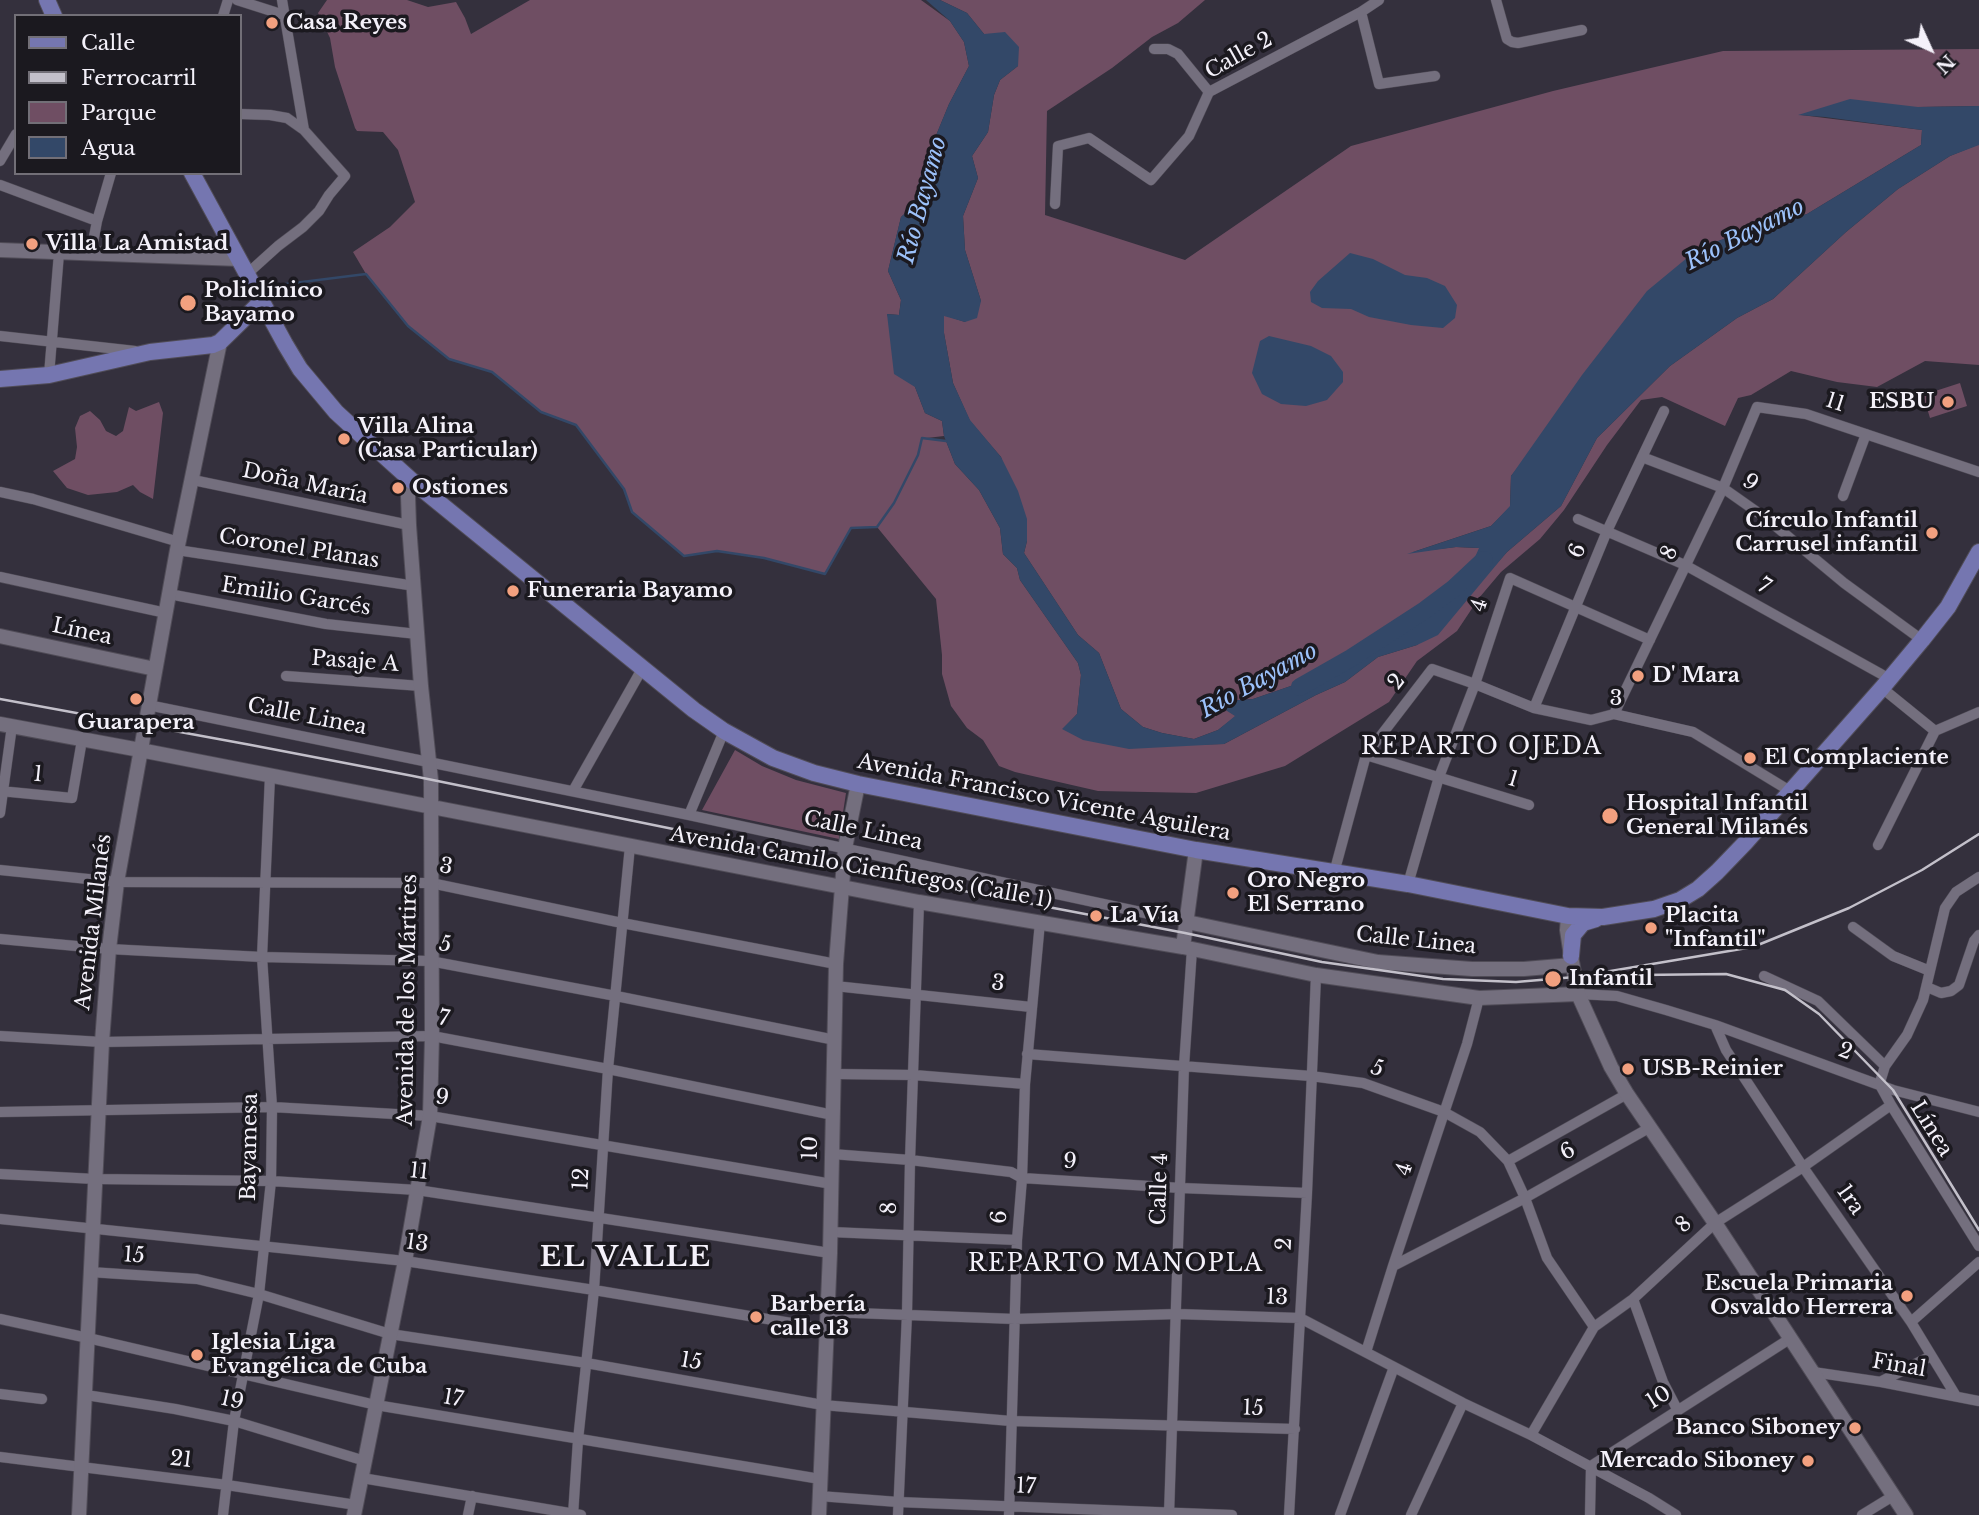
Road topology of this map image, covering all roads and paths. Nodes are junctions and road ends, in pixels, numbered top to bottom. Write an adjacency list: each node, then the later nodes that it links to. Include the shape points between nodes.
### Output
1 (237, 0): 6 (street)
2 (282, 0): 6 (street)
3 (1379, 0): 5 (street, Calle 2)
4 (1496, 0): 7 (street, via 1512,42)
5 (1361, 12): 9 (street, via 1379,84); 10 (street, Calle 2)
6 (284, 15): 12 (street)
7 (1583, 30)
8 (1154, 49): 10 (street, via 1178,54)
9 (1435, 76)
10 (1209, 92): 18 (street, Calle 2, via 1189,136 1151,180 1089,138 1058,145)
11 (242, 114): 12 (street, via 287,118)
12 (304, 130): 24 (street, via 345,176 319,211)
13 (14, 137): 14 (street)
14 (0, 160)
15 (110, 175): 19 (street)
16 (193, 175): 23 (main road, Avenida Francisco Vicente Aguilera)
17 (0, 185): 19 (street)
18 (1055, 204)
19 (97, 221): 22 (street)
20 (0, 250): 21 (street)
21 (59, 253): 22 (street); 27 (street)
22 (91, 253): 23 (street)
23 (239, 259): 24 (main road, Avenida Francisco Vicente Aguilera)
24 (247, 274): 25 (main road, Avenida Francisco Vicente Aguilera)
25 (262, 301): 28 (main road); 38 (main road, Avenida Francisco Vicente Aguilera, via 315,387)
26 (0, 336): 27 (street)
27 (52, 341): 29 (street); 30 (street)
28 (220, 342): 29 (main road); 37 (street, Avenida Milanés)
29 (150, 352): 30 (main road)
30 (50, 375): 31 (main road)
31 (0, 379)
32 (1757, 407): 34 (street, 11, via 1806,414); 39 (street, 8)
33 (1664, 411): 35 (street, 6)
34 (1866, 434): 36 (street, 11); 41 (street)
35 (1643, 457): 39 (street, 9); 44 (street, 6)
36 (1979, 472)
37 (192, 480): 43 (street, Doña María); 45 (street, Avenida Milanés)
38 (411, 480): 43 (street, Avenida de los Mártires); 58 (main road, Avenida Francisco Vicente Aguilera)
39 (1723, 488): 47 (street, 8); 56 (street, 9)
40 (0, 492): 45 (street, Coronel Planas)
41 (1843, 496)
42 (1578, 519): 44 (street, 7)
43 (409, 525): 49 (street, Avenida de los Mártires)
44 (1607, 531): 47 (street, 7); 51 (street, 6)
45 (178, 546): 49 (street, Coronel Planas); 50 (street, Avenida Milanés)
46 (1979, 552): 56 (main road, Avenida Francisco Vicente Aguilera, via 1948,607)
47 (1685, 565): 55 (street, 8); 61 (street, 7)
48 (0, 578): 52 (street)
49 (415, 586): 53 (street, Avenida de los Mártires)
50 (169, 594): 52 (street, Avenida Milanés); 53 (street, Emilio Garcés, via 326,624)
51 (1576, 607): 55 (street); 62 (street, 4, via 1510,578); 65 (street, 6)
52 (166, 612): 57 (street, Avenida Milanés)
53 (417, 634): 63 (street, Avenida de los Mártires)
54 (0, 636): 57 (street, Línea)
55 (1650, 640): 67 (street, 8)
56 (1922, 640): 61 (main road, Avenida Francisco Vicente Aguilera)
57 (155, 669): 64 (street, Avenida Milanés)
58 (642, 669): 69 (main road, Avenida Francisco Vicente Aguilera); 79 (street)
59 (1432, 669): 62 (street, 3); 73 (street, 2)
60 (286, 676): 63 (street, Pasaje A)
61 (1886, 683): 70 (street, 7); 80 (main road, Avenida Francisco Vicente Aguilera)
62 (1475, 684): 65 (street, 3); 76 (street, 4)
63 (421, 686): 74 (street, Avenida de los Mártires)
64 (148, 705): 72 (street, Avenida Milanés); 74 (street, Calle Linea)
65 (1534, 708): 67 (street, 3, via 1591,720)
66 (1979, 712): 70 (street)
67 (1614, 714): 80 (street, 3, via 1693,732)
68 (6, 725): 71 (street, Avenida Camilo Cienfuegos (Calle 1)); 78 (street)
69 (724, 731): 77 (main road, Avenida Francisco Vicente Aguilera, via 773,758); 84 (street)
70 (1935, 731): 85 (street)
71 (82, 740): 72 (street, Avenida Camilo Cienfuegos (Calle 1)); 78 (street, 1, via 72,798)
72 (140, 750): 75 (street, Avenida Camilo Cienfuegos (Calle 1)); 92 (street, Avenida Milanés)
73 (1366, 755): 76 (street, 1); 90 (street, 2)
74 (429, 763): 79 (street, Calle Linea); 82 (street, Avenida de los Mártires)
75 (270, 776): 82 (street, Avenida Camilo Cienfuegos (Calle 1)); 93 (street, Bayamesa)
76 (1439, 777): 81 (street, 1); 95 (street, 4)
77 (858, 784): 87 (street, 10); 88 (main road, Avenida Francisco Vicente Aguilera)
78 (1, 791): 83 (street)
79 (573, 791): 84 (street, Calle Linea)
80 (1790, 791): 99 (main road, Avenida Francisco Vicente Aguilera, via 1698,889 1654,909)
81 (1529, 806)
82 (430, 807): 86 (street, Avenida Camilo Cienfuegos (Calle 1)); 94 (street, Avenida de los Mártires)
83 (0, 813)
84 (689, 815): 87 (street, Calle Linea)
85 (1878, 845)
86 (630, 846): 96 (street, Avenida Camilo Cienfuegos (Calle 1)); 102 (street, 12)
87 (845, 848): 96 (street, 10); 101 (street, Calle Linea)
88 (1196, 850): 90 (main road, Avenida Francisco Vicente Aguilera); 101 (street, Calle 4)
89 (0, 870): 92 (street, 3)
90 (1334, 873): 95 (main road, Avenida Francisco Vicente Aguilera)
91 (1979, 877): 112 (street, via 1956,892 1945,908)
92 (117, 882): 93 (street, 3); 107 (street, Avenida Milanés)
93 (264, 883): 94 (street, 3); 108 (street, Bayamesa)
94 (431, 883): 102 (street, 3); 110 (street, Avenida de los Mártires)
95 (1408, 884): 98 (main road, Avenida Francisco Vicente Aguilera)
96 (841, 887): 97 (street, Avenida Camilo Cienfuegos (Calle 1)); 111 (street, 10)
97 (919, 902): 100 (street, Avenida Camilo Cienfuegos (Calle 1)); 117 (street, 8)
98 (1568, 916): 99 (main road, Avenida Francisco Vicente Aguilera); 109 (street)
99 (1603, 917): 109 (main road, via 1583,923 1573,934)
100 (1041, 922): 106 (street, Avenida Camilo Cienfuegos (Calle 1)); 121 (street, 6)
101 (1186, 922): 106 (street, Calle 4); 109 (street, Calle Linea, via 1378,962 1524,969)
102 (622, 923): 111 (street, 3); 119 (street, 12)
103 (1853, 927): 112 (street, via 1893,956)
104 (1979, 935): 116 (street, via 1959,985 1941,993)
105 (0, 939): 107 (street, 5)
106 (1188, 948): 113 (street, Avenida Camilo Cienfuegos (Calle 1)); 129 (street, Calle 4)
107 (109, 949): 108 (street, 5); 127 (street, Avenida Milanés)
108 (262, 957): 110 (street, 5); 125 (street, Bayamesa)
109 (1572, 960): 118 (street)
110 (430, 961): 119 (street, 5); 124 (street, Avenida de los Mártires)
111 (836, 964): 115 (street, 10)
112 (1930, 971): 116 (street)
113 (1316, 975): 120 (street, Avenida Camilo Cienfuegos (Calle 1)); 134 (street, 2)
114 (1765, 976): 130 (street, via 1818,1001)
115 (835, 986): 117 (street, 3); 126 (street, 10)
116 (1927, 987): 130 (street, via 1907,1035)
117 (915, 994): 121 (street, 3); 133 (street, 8)
118 (1578, 995): 120 (street, Avenida Camilo Cienfuegos (Calle 1)); 122 (street, 2, via 1617,996); 137 (street)
119 (616, 996): 126 (street, 5); 131 (street, 12)
120 (1479, 998): 142 (street, 4)
121 (1031, 1007): 128 (street, 6)
122 (1715, 1025): 136 (street, 2); 151 (street, 1ra, via 1726,1050)
123 (0, 1036): 127 (street, 7)
124 (432, 1036): 125 (street, 7); 131 (street, 7); 144 (street, Avenida de los Mártires)
125 (268, 1040): 127 (street, 7); 139 (street, Bayamesa)
126 (835, 1040): 132 (street, 10)
127 (102, 1042): 141 (street, Avenida Milanés)
128 (1027, 1054): 129 (street, 5); 135 (street, 6)
129 (1184, 1066): 134 (street, 5); 157 (street, Calle 4)
130 (1885, 1066): 136 (street)
131 (608, 1069): 145 (street, 7); 147 (street, 12)
132 (834, 1074): 133 (street); 145 (street, 10)
133 (914, 1075): 135 (street); 149 (street, 8)
134 (1311, 1076): 142 (street, 5, via 1363,1083); 159 (street, 2)
135 (1025, 1084): 153 (street, 6)
136 (1880, 1085): 138 (street); 143 (street, 2)
137 (1627, 1094): 146 (street); 150 (street)
138 (1891, 1105): 151 (street, 8); 169 (street, Línea)
139 (272, 1107): 141 (street, 9); 144 (street, 9); 155 (street, Bayamesa)
140 (0, 1112): 141 (street, 9)
141 (100, 1112): 154 (street, Avenida Milanés)
142 (1444, 1112): 150 (street, 5, via 1480,1132); 173 (street, 4)
143 (1979, 1112)
144 (430, 1115): 147 (street, 9); 158 (street, Avenida de los Mártires)
145 (833, 1115): 148 (street, 10)
146 (1649, 1128): 160 (street, 6); 163 (street)
147 (603, 1144): 156 (street, 9); 161 (street, 12)
148 (832, 1154): 149 (street, 9); 156 (street, 10)
149 (910, 1160): 153 (street, 9, via 1011,1172); 166 (street, 8)
150 (1508, 1161): 160 (street, 5)
151 (1803, 1167): 163 (street, 8); 184 (street, 1ra)
152 (0, 1174): 154 (street, 11)
153 (1022, 1178): 157 (street, 9); 167 (street, 6)
154 (95, 1179): 155 (street, 11); 164 (street, Avenida Milanés)
155 (271, 1181): 158 (street, 11); 168 (street, Bayamesa)
156 (832, 1184): 165 (street, 10)
157 (1181, 1188): 159 (street, 9); 180 (street, Calle 4)
158 (417, 1190): 161 (street, 11); 171 (street, Avenida de los Mártires)
159 (1307, 1193): 181 (street, 2)
160 (1525, 1198): 173 (street, 6); 185 (street, 5, via 1547,1258)
161 (599, 1217): 170 (street, 11); 175 (street, 12)
162 (0, 1219): 164 (street, 13)
163 (1715, 1223): 177 (street, 8); 189 (street)
164 (92, 1228): 168 (street, 13); 174 (street, Avenida Milanés)
165 (831, 1232): 166 (street); 170 (street, 10)
166 (908, 1236): 167 (street); 179 (street, 8)
167 (1017, 1240): 183 (street, 6)
168 (265, 1245): 171 (street, 13); 176 (street, Bayamesa)
169 (1979, 1246)
170 (830, 1253): 178 (street, 10)
171 (405, 1261): 175 (street, 13); 187 (street, Avenida de los Mártires)
172 (1979, 1262): 184 (street)
173 (1393, 1266): 190 (street, 4)
174 (90, 1272): 176 (street, 15, via 197,1279); 188 (street, Avenida Milanés)
175 (594, 1290): 186 (street, 13); 192 (street, 12)
176 (259, 1294): 187 (street, 15); 195 (street, Bayamesa)
177 (1633, 1298): 185 (street, 8); 205 (street)
178 (828, 1312): 179 (street, 13); 186 (street, 10)
179 (907, 1314): 183 (street, 13); 206 (street, 8)
180 (1177, 1314): 181 (street, 13); 183 (street, 13); 209 (street, Calle 4)
181 (1300, 1318): 190 (street, 13); 210 (street, 2)
182 (0, 1319): 188 (street, 17)
183 (1015, 1319): 208 (street, 6)
184 (1911, 1321): 191 (street, 1ra)
185 (1594, 1327): 211 (street, 8)
186 (827, 1329): 204 (street, 10)
187 (390, 1334): 192 (street, 15); 203 (street, Avenida de los Mártires)
188 (88, 1338): 195 (street, 17); 198 (street, Avenida Milanés)
189 (1791, 1338): 194 (street); 205 (street, 10)
190 (1366, 1352): 193 (street, 13)
191 (1931, 1356): 196 (street); 199 (street, 1ra)
192 (586, 1363): 204 (street, 15); 212 (street, 12)
193 (1394, 1367): 202 (street, 13); 235 (street)
194 (1812, 1372): 196 (street, Final); 222 (street)
195 (244, 1374): 203 (street, 17); 207 (street, Bayamesa)
196 (1881, 1382): 199 (street, Final)
197 (0, 1394): 200 (street)
198 (86, 1395): 207 (street, 19); 216 (street, Avenida Milanés)
199 (1956, 1396): 201 (street, Final)
200 (42, 1399)
201 (1979, 1401)
202 (1463, 1404): 211 (street, 13); 236 (street)
203 (376, 1405): 212 (street, 17); 214 (street, Avenida de los Mártires)
204 (823, 1405): 206 (street, 15); 218 (street, 10)
205 (1678, 1411): 215 (street, 10)
206 (902, 1412): 208 (street, 15); 223 (street, 8)
207 (234, 1421): 214 (street, 19); 219 (street, Bayamesa)
208 (1011, 1421): 209 (street, 15); 225 (street, 6)
209 (1171, 1425): 210 (street, 15); 226 (street, Calle 4)
210 (1294, 1429): 234 (street, 2)
211 (1531, 1434): 215 (street, 13)
212 (578, 1440): 218 (street, 17); 230 (street, 12)
213 (0, 1457): 216 (street, 21)
214 (365, 1461): 217 (street, Avenida de los Mártires)
215 (1591, 1466): 237 (street); 238 (street, 13)
216 (82, 1467): 219 (street, 21); 227 (street, Avenida Milanés)
217 (362, 1478): 220 (street); 224 (street, Avenida de los Mártires)
218 (820, 1479): 221 (street, 10)
219 (227, 1485): 224 (street, 21); 228 (street, Bayamesa)
220 (472, 1496): 229 (street); 230 (street)
221 (819, 1496): 223 (street, 17); 231 (street, 10)
222 (1894, 1496): 239 (street); 240 (street)
223 (898, 1502): 225 (street, 17); 232 (street, 8)
224 (355, 1510)
225 (1010, 1510): 226 (street, 17)
226 (1169, 1514): 233 (street, 17)
227 (79, 1515)
228 (223, 1515)
229 (468, 1515)
230 (576, 1515)
231 (818, 1515)
232 (898, 1515)
233 (1232, 1515)
234 (1289, 1515)
235 (1340, 1515)
236 (1411, 1515)
237 (1590, 1515)
238 (1676, 1515)
239 (1863, 1515)
240 (1906, 1515)

